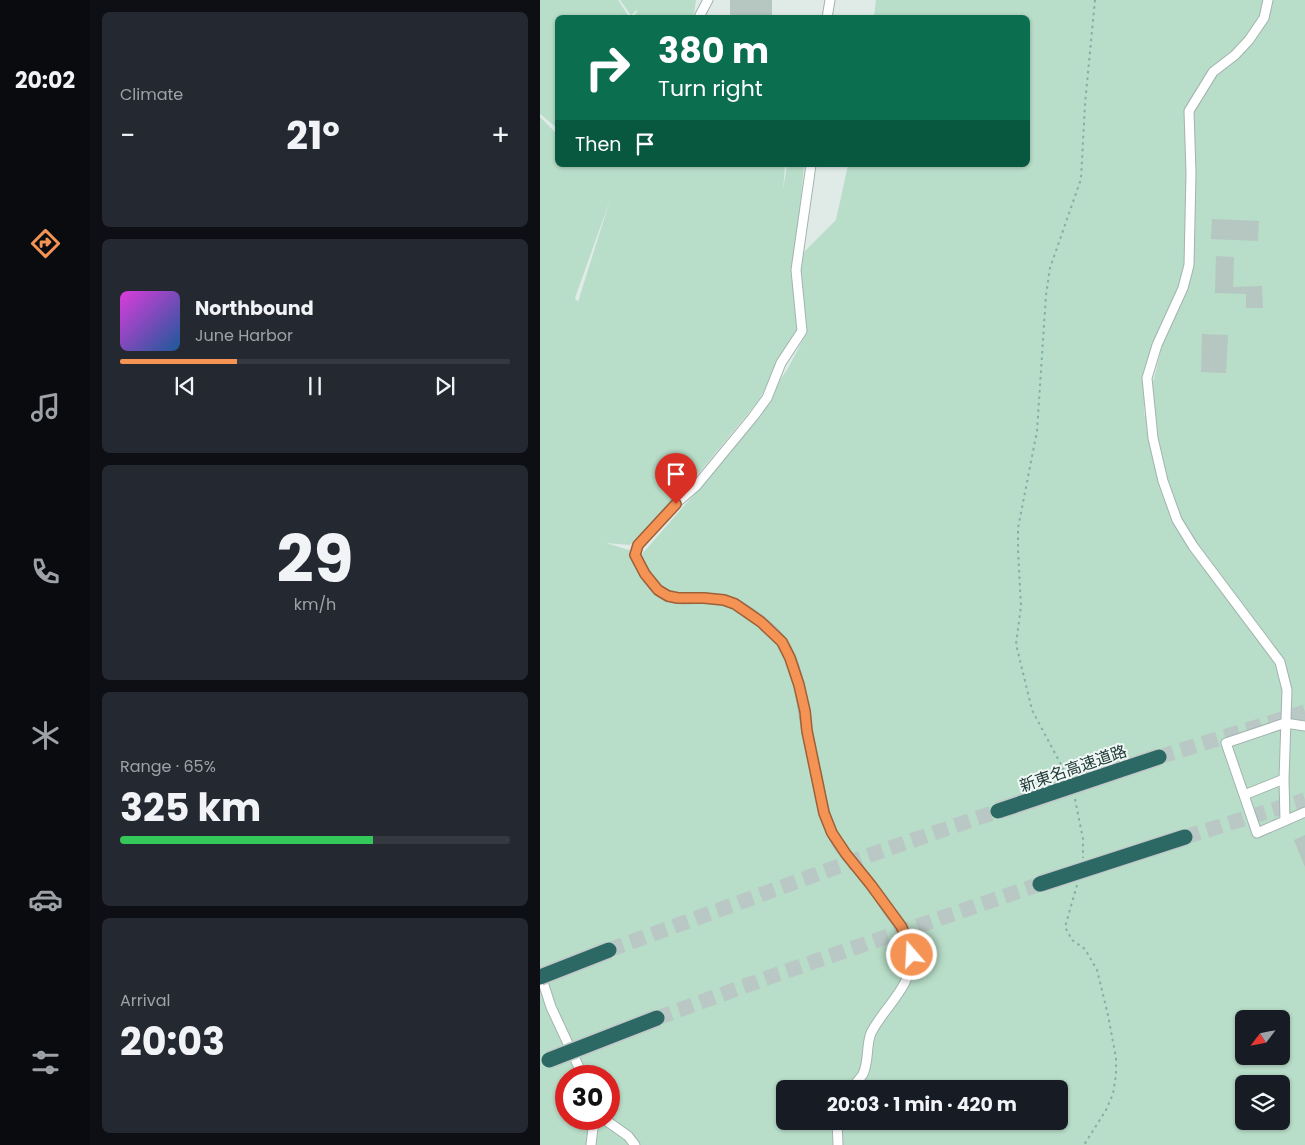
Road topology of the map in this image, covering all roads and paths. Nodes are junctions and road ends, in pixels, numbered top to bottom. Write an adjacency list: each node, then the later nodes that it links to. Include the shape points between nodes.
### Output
1 (708, 0): 5 (street)
2 (830, 0): 6 (street)
3 (1094, 0): 12 (path, via 1081,179 1050,268 1037,431 1018,528 1021,606 1016,644 1032,710)
4 (1268, 0): 8 (street, via 1264,18 1249,40 1213,72 1189,111 1190,266 1147,378 1153,438 1177,520 1280,662 1287,690)
5 (700, 15)
6 (828, 15)
7 (811, 167): 28 (street, via 796,270 802,331 781,363 767,398 753,417 697,485 648,533 638,545 635,555 658,590 678,598 724,600 735,604 782,642 790,658 805,711 824,813 832,833 901,926 912,955 905,983 871,1034 864,1073)
8 (1286, 723): 9 (street); 11 (street); 14 (street, via 1226,743)
9 (1305, 726)
10 (1159, 757): 15 (highway, 新東名高速道路, bridge)
11 (1284, 779): 14 (street); 17 (street)
12 (1068, 780)
13 (1074, 795): 19 (path, via 1083,839)
14 (1244, 795): 17 (street, via 1257,833)
15 (998, 811)
16 (1305, 812): 17 (street)
17 (1285, 820)
18 (1185, 837): 20 (highway, bridge)
19 (1083, 858)
20 (1040, 884)
21 (1077, 886): 35 (path, via 1065,927 1072,940 1085,949 1097,970 1116,1058 1113,1094)
22 (609, 950): 24 (highway, bridge)
23 (540, 972): 27 (street, via 551,1007)
24 (540, 976)
25 (657, 1018): 26 (highway, bridge)
26 (549, 1060)
27 (578, 1065)
28 (858, 1080)
29 (593, 1130): 32 (street)
30 (620, 1130): 33 (street)
31 (837, 1130): 34 (street)
32 (591, 1145)
33 (635, 1145)
34 (838, 1145)
35 (1084, 1145)

